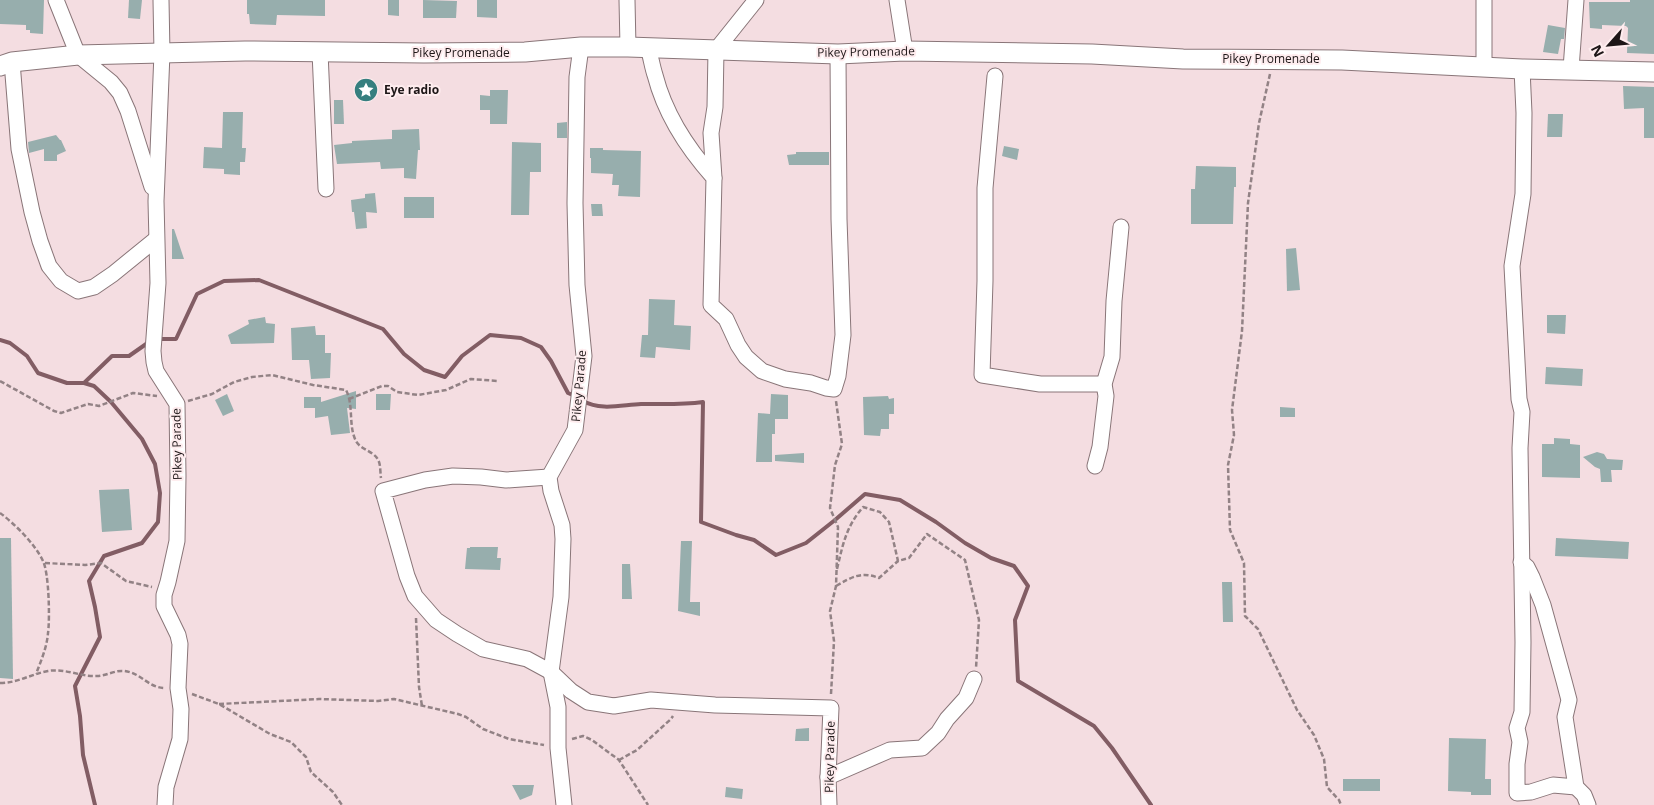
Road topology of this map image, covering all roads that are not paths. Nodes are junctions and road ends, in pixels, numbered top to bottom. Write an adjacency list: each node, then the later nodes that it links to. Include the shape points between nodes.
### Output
1 (56, 0): 16 (street)
2 (161, 0): 14 (street, Pikey Parade)
3 (627, 0): 9 (street)
4 (756, 0): 11 (street)
5 (897, 0): 12 (street)
6 (1484, 0): 18 (street)
7 (1576, 0): 20 (street)
8 (581, 47): 9 (street, Pikey Promenade); 13 (street, Pikey Promenade, via 525,52); 30 (street, Pikey Parade, via 577,77 575,203 584,356 575,430)
9 (628, 47): 10 (street, Pikey Promenade)
10 (648, 48): 11 (street, Pikey Promenade); 23 (street, via 655,75 676,126 688,147)
11 (716, 50): 15 (street, Pikey Promenade); 23 (street, via 711,133)
12 (905, 51): 15 (street, Pikey Promenade); 18 (street, Pikey Promenade, via 1342,60)
13 (320, 52): 14 (street, Pikey Promenade); 24 (street)
14 (162, 53): 16 (street, Pikey Promenade); 25 (street, Pikey Parade)
15 (838, 54): 23 (street, via 843,335 834,389 762,371 746,357 726,319 711,305)
16 (78, 55): 17 (street, Pikey Promenade); 25 (street, via 120,93)
17 (6, 64): 27 (street, via 32,212 49,266 61,280 78,291 94,287)
18 (1484, 67): 19 (street, Pikey Promenade)
19 (1522, 69): 20 (street, Pikey Promenade); 31 (street, via 1522,194 1512,266 1522,412)
20 (1572, 69): 21 (street, Pikey Promenade)
21 (1654, 72)
22 (995, 76): 28 (street, via 985,188 982,375 1040,384)
23 (714, 178)
24 (326, 189)
25 (156, 202): 27 (street, Pikey Parade)
26 (1121, 227): 28 (street, via 1112,357)
27 (156, 238): 37 (street, Pikey Parade, via 158,283 154,362 156,371 177,404 177,541 164,606 180,644 178,688 181,709 180,739 166,787)
28 (1104, 384): 29 (street, via 1106,396)
29 (1095, 466)
30 (549, 477): 32 (street, via 563,539 561,597); 32 (street, via 506,480 453,476 384,491 415,596 436,620 483,649 527,659)
31 (1521, 562): 35 (street, via 1532,576 1543,605 1569,700 1565,717); 36 (street, via 1522,712 1517,728 1520,742)
32 (551, 672): 34 (street, Pikey Parade, via 570,691 588,702 614,706 651,700 831,708); 38 (street, via 558,707 558,748)
33 (974, 679): 34 (street, via 966,698 922,748 890,750)
34 (828, 777): 39 (street, Pikey Parade)
35 (1576, 787): 36 (street, via 1553,784); 40 (street)
36 (1515, 799)
37 (165, 805)
38 (564, 805)
39 (829, 805)
40 (1588, 805)

